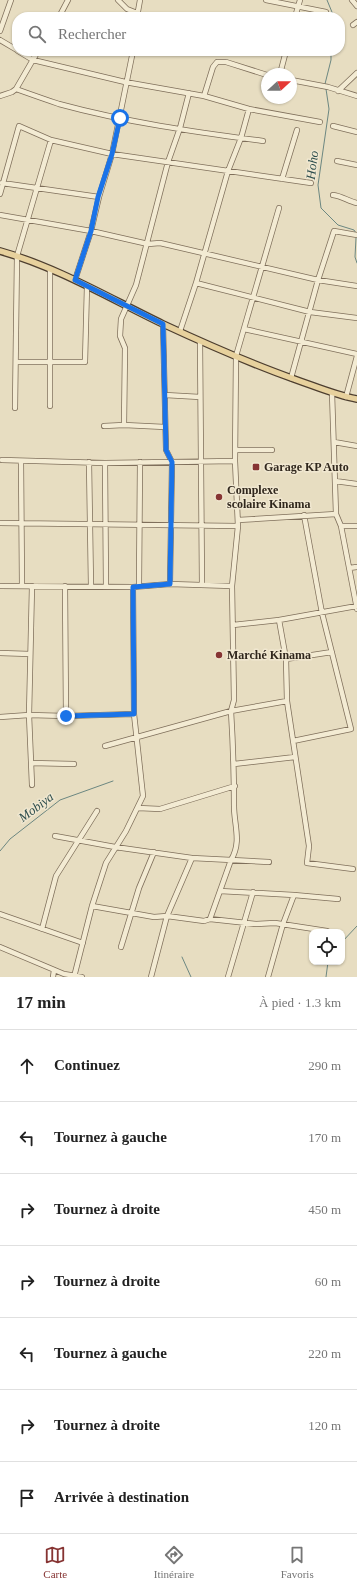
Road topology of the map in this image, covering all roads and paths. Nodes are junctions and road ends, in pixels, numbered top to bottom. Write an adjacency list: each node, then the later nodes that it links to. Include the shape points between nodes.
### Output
1 (11, 0): 15 (street)
2 (68, 0): 10 (street)
3 (118, 0): 11 (street)
4 (140, 0): 12 (street)
5 (266, 0): 8 (street)
6 (300, 0): 8 (street)
7 (352, 0): 9 (street)
8 (298, 6): 13 (street); 14 (street)
9 (357, 6)
10 (62, 12)
11 (132, 12)
12 (138, 12)
13 (296, 12)
14 (326, 12)
15 (0, 32)
16 (0, 40): 17 (street)
17 (12, 47)
18 (26, 56): 22 (street)
19 (35, 56): 22 (street)
20 (131, 56): 27 (street)
21 (285, 56): 23 (street)
22 (33, 60): 27 (street); 28 (street)
23 (282, 68)
24 (261, 72): 32 (street, via 226,62 217,62 212,66)
25 (357, 73): 29 (street)
26 (297, 81): 29 (street)
27 (125, 82): 30 (street); 35 (street)
28 (16, 89): 31 (street); 35 (street, via 59,104)
29 (338, 90): 33 (street)
30 (189, 94): 32 (street); 38 (street)
31 (0, 96)
32 (204, 96): 34 (street)
33 (357, 96)
34 (249, 109): 36 (street); 41 (street)
35 (120, 118): 38 (street); 44 (street)
36 (320, 122)
37 (333, 126): 40 (street)
38 (180, 128): 41 (street); 45 (street)
39 (297, 130): 49 (street)
40 (357, 132)
41 (241, 138): 43 (street); 48 (street)
42 (51, 140): 44 (street); 50 (street, via 19,126); 52 (street)
43 (263, 141)
44 (112, 154): 45 (street); 55 (street)
45 (168, 162): 48 (street); 62 (street)
46 (337, 162): 47 (street)
47 (357, 166)
48 (228, 171): 49 (street); 64 (street)
49 (282, 179): 51 (street)
50 (1, 183): 52 (street); 53 (street)
51 (311, 183)
52 (37, 188): 55 (street); 59 (street)
53 (0, 194)
54 (333, 195): 56 (street)
55 (98, 197): 60 (street)
56 (357, 203)
57 (279, 208): 66 (street)
58 (0, 215): 59 (street)
59 (28, 221): 60 (street); 65 (street)
60 (91, 231): 62 (street); 68 (street)
61 (356, 235): 69 (street, via 334,231)
62 (148, 244): 64 (street, via 160,243); 74 (street, via 136,285)
63 (0, 251): 65 (main road)
64 (204, 253): 66 (street); 70 (street)
65 (17, 256): 67 (main road); 84 (street)
66 (262, 267): 69 (street); 73 (street)
67 (50, 269): 68 (main road); 85 (street)
68 (75, 280): 71 (main road)
69 (318, 280): 72 (street); 75 (street)
70 (196, 284): 73 (street); 79 (street)
71 (87, 286): 74 (main road); 85 (street, via 85,362)
72 (357, 286)
73 (253, 298): 75 (street); 78 (street)
74 (126, 305): 77 (main road); 94 (street, via 121,318 120,336 125,348)
75 (310, 312): 76 (street); 81 (street)
76 (357, 318)
77 (163, 324): 79 (main road); 88 (street)
78 (244, 329): 81 (street); 83 (street)
79 (180, 331): 80 (main road)
80 (200, 341): 83 (main road); 89 (street)
81 (300, 342): 82 (street); 86 (street)
82 (357, 355): 90 (street)
83 (236, 356): 86 (main road); 99 (street)
84 (16, 362): 85 (street); 93 (street)
85 (50, 362): 92 (street)
86 (291, 378): 87 (main road)
87 (332, 393): 90 (main road); 97 (street)
88 (165, 395): 89 (street); 96 (street)
89 (200, 397): 107 (street)
90 (346, 397): 91 (main road)
91 (357, 399)
92 (50, 406)
93 (15, 408)
94 (124, 425): 95 (street); 96 (street)
95 (104, 426)
96 (166, 427): 106 (street, via 166,450)
97 (334, 442): 98 (street); 109 (street)
98 (357, 446)
99 (235, 450): 100 (street); 103 (street)
100 (272, 450)
101 (2, 460): 102 (street)
102 (21, 461): 104 (street); 114 (street)
103 (234, 461): 107 (street); 113 (street)
104 (89, 462): 108 (street); 116 (street)
105 (140, 462): 106 (street); 108 (street); 118 (street)
106 (172, 462): 107 (street); 119 (street)
107 (201, 462): 120 (street)
108 (105, 463): 117 (street)
109 (335, 481): 110 (street); 111 (street)
110 (357, 484)
111 (336, 514): 112 (street); 122 (street)
112 (304, 515): 113 (street); 138 (street)
113 (238, 520): 121 (street)
114 (22, 522): 115 (street); 116 (street); 130 (street)
115 (0, 523)
116 (90, 523): 117 (street); 133 (street)
117 (106, 524): 118 (street); 134 (street)
118 (140, 524): 119 (street); 127 (street)
119 (171, 525): 120 (street); 126 (street)
120 (201, 525): 121 (street); 128 (street)
121 (238, 526): 135 (street)
122 (341, 526): 123 (street); 125 (street)
123 (357, 526)
124 (357, 567): 125 (street)
125 (349, 568): 137 (street)
126 (170, 584): 127 (street); 128 (street)
127 (139, 585): 136 (street)
128 (202, 585): 135 (street)
129 (0, 586): 130 (street)
130 (22, 586): 131 (street)
131 (32, 586): 132 (street); 143 (street)
132 (65, 586): 133 (street); 149 (street)
133 (91, 586): 134 (street)
134 (106, 586): 136 (street)
135 (232, 586): 140 (street)
136 (133, 587): 147 (street)
137 (357, 607): 138 (street)
138 (322, 613): 139 (street); 141 (street)
139 (279, 620): 140 (street); 144 (street)
140 (233, 625): 146 (street, via 234,700)
141 (332, 652): 144 (street); 152 (street, via 351,729)
142 (0, 653): 143 (street)
143 (30, 654): 148 (street)
144 (286, 659): 145 (street)
145 (287, 701): 146 (street); 152 (street)
146 (231, 711): 151 (street); 157 (street)
147 (134, 714): 149 (street); 151 (street)
148 (29, 715): 149 (street); 150 (street); 155 (street)
149 (66, 716)
150 (0, 717)
151 (136, 736): 153 (street); 160 (street, via 143,796)
152 (292, 741): 154 (street)
153 (105, 746)
154 (296, 757): 157 (street); 169 (street, via 309,846 307,863)
155 (31, 763): 156 (street); 158 (street)
156 (74, 764)
157 (234, 764): 159 (street)
158 (32, 785)
159 (235, 786): 160 (street, via 160,809); 167 (street, via 234,807 238,840)
160 (138, 808): 164 (street)
161 (97, 811): 163 (street)
162 (55, 836): 163 (street)
163 (78, 840): 164 (street); 181 (street, via 56,876)
164 (115, 847): 165 (street); 174 (street, via 106,862)
165 (154, 852): 166 (street); 175 (street)
166 (192, 858): 167 (street); 177 (street)
167 (231, 860): 168 (street); 170 (street)
168 (269, 862)
169 (353, 869)
170 (220, 890): 171 (street); 178 (street)
171 (253, 892): 172 (street); 179 (street)
172 (294, 895): 173 (street); 180 (street)
173 (338, 899)
174 (92, 906): 175 (street); 183 (street)
175 (131, 913): 177 (street, via 154,917); 185 (street)
176 (0, 914): 181 (street)
177 (168, 916): 178 (street); 190 (street)
178 (210, 920): 179 (street)
179 (245, 923): 180 (street); 191 (street)
180 (283, 924): 182 (street); 192 (street)
181 (42, 929): 183 (street)
182 (314, 929)
183 (83, 943): 188 (street)
184 (0, 947): 186 (street)
185 (121, 947)
186 (54, 970): 187 (street); 188 (street)
187 (53, 977)
188 (74, 977): 189 (street)
189 (82, 977)
190 (151, 977)
191 (228, 977)
192 (268, 977)

